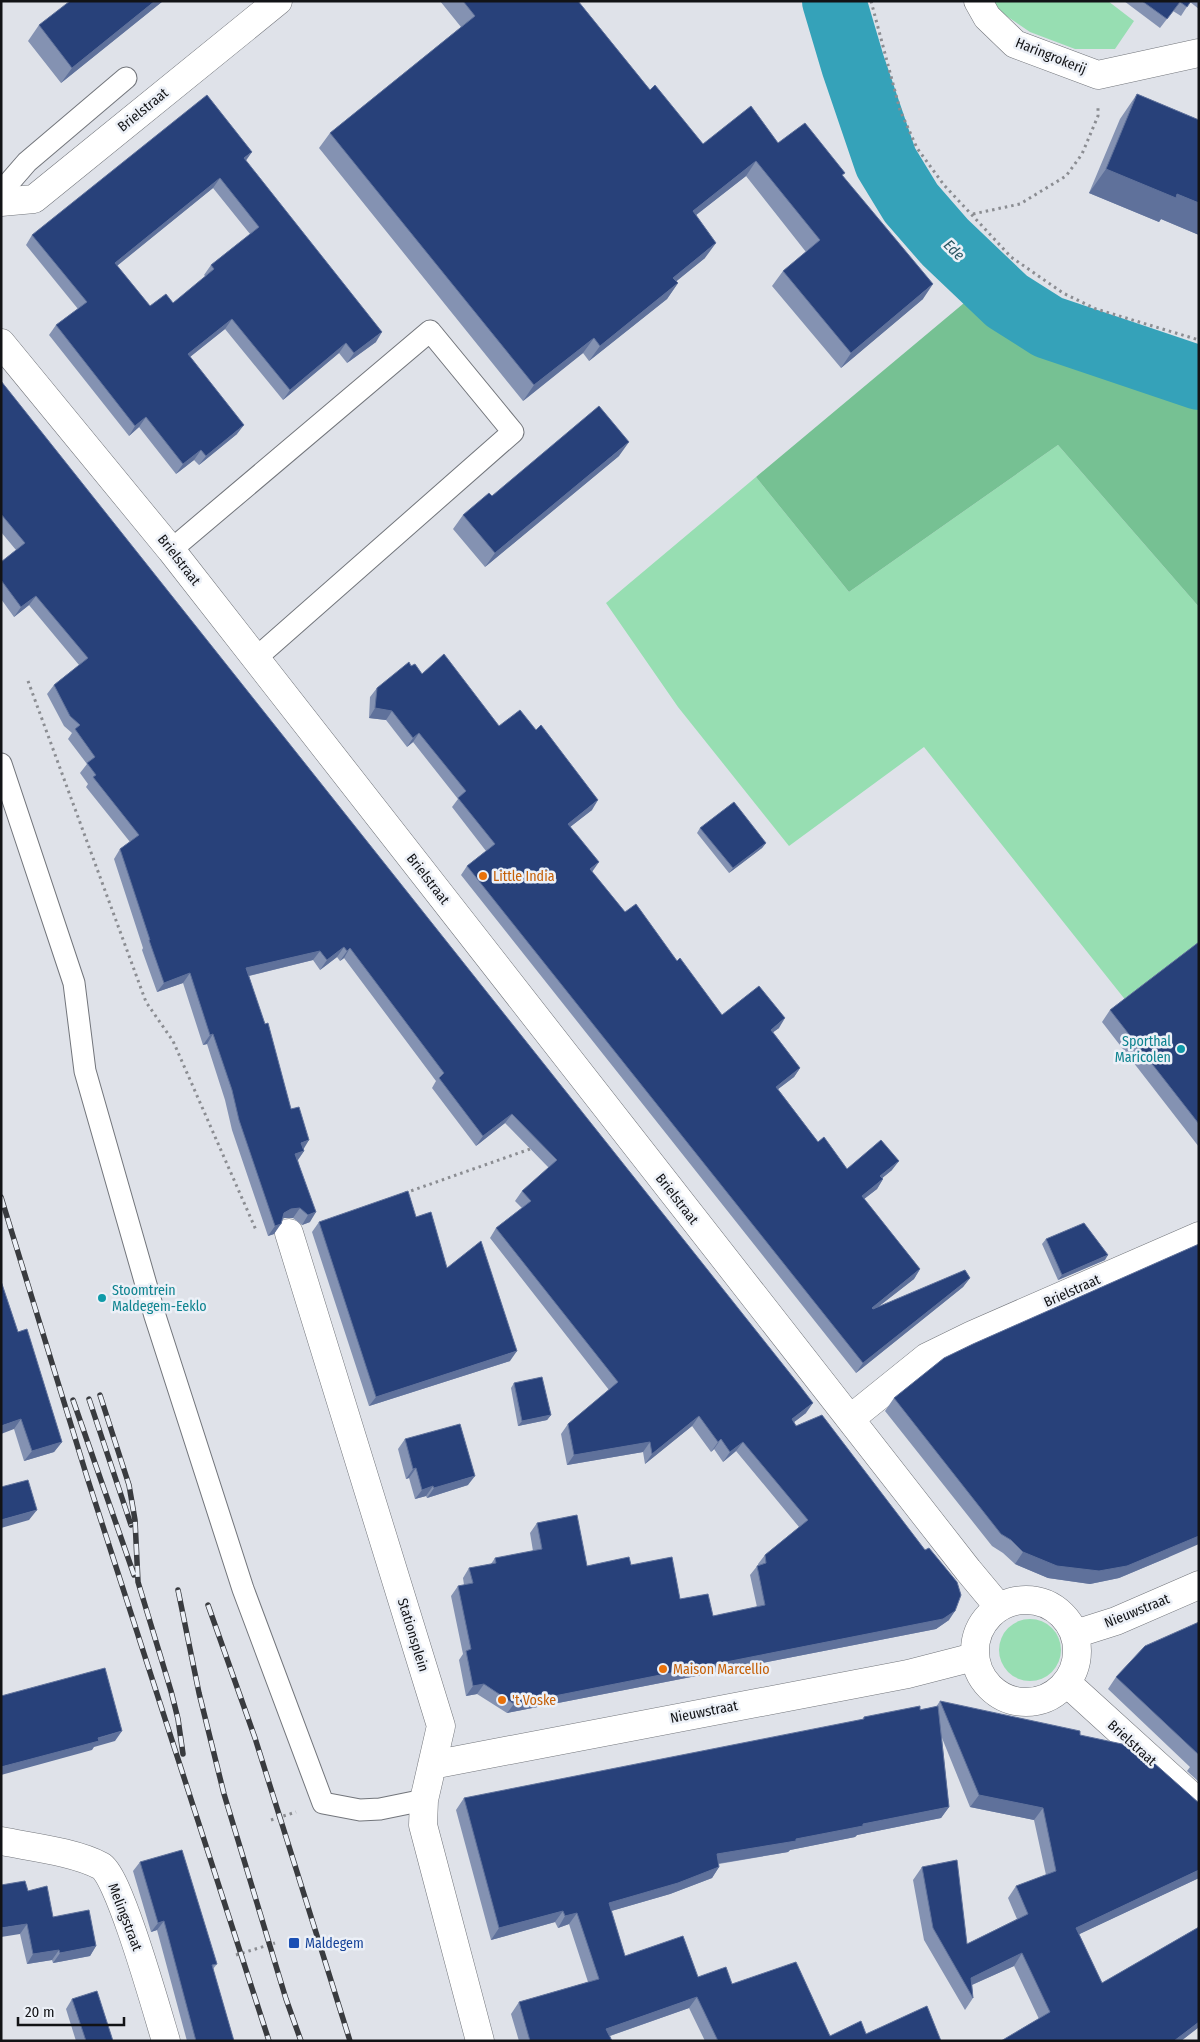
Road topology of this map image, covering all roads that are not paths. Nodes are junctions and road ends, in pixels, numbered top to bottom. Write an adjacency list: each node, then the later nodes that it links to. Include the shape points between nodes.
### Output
1 (278, 1): 6 (street, Brielstraat, via 34,199)
2 (978, 1): 3 (street, Haringrokerij, via 987,17 1015,44 1098,75)
3 (1199, 53)
4 (126, 78): 5 (lane, via 27,162)
5 (1, 192)
6 (1, 202)
7 (1, 343): 8 (street, Brielstraat)
8 (171, 550): 9 (street, Brielstraat); 9 (lane, via 430,331 513,432)
9 (256, 658): 13 (street, Brielstraat)
10 (1, 764): 20 (lane, via 74,983 85,1071 156,1316 243,1589 323,1803 360,1810)
11 (1199, 1236): 13 (street, Brielstraat, via 928,1357)
12 (291, 1243): 19 (street, Stationsplein, via 441,1726)
13 (850, 1420): 15 (street, Brielstraat)
14 (1199, 1585): 16 (street, Nieuwstraat, via 1116,1621)
15 (998, 1606): 16 (street, via 1022,1599 1044,1602 1061,1612); 17 (street, via 982,1622 976,1637)
16 (1074, 1634): 18 (street, via 1078,1649 1076,1664)
17 (974, 1657): 18 (street, via 986,1685 1004,1698 1029,1703 1052,1696); 19 (street, Nieuwstraat, via 908,1674)
18 (1067, 1683): 21 (street, Brielstraat)
19 (432, 1765): 20 (street, Stationsplein)
20 (424, 1800): 24 (street, Stationsplein, via 423,1825)
21 (1199, 1803)
22 (1, 1841): 23 (street, Melingstraat, via 81,1858 104,1867 114,1884 138,1948)
23 (166, 2041)
24 (480, 2041)

